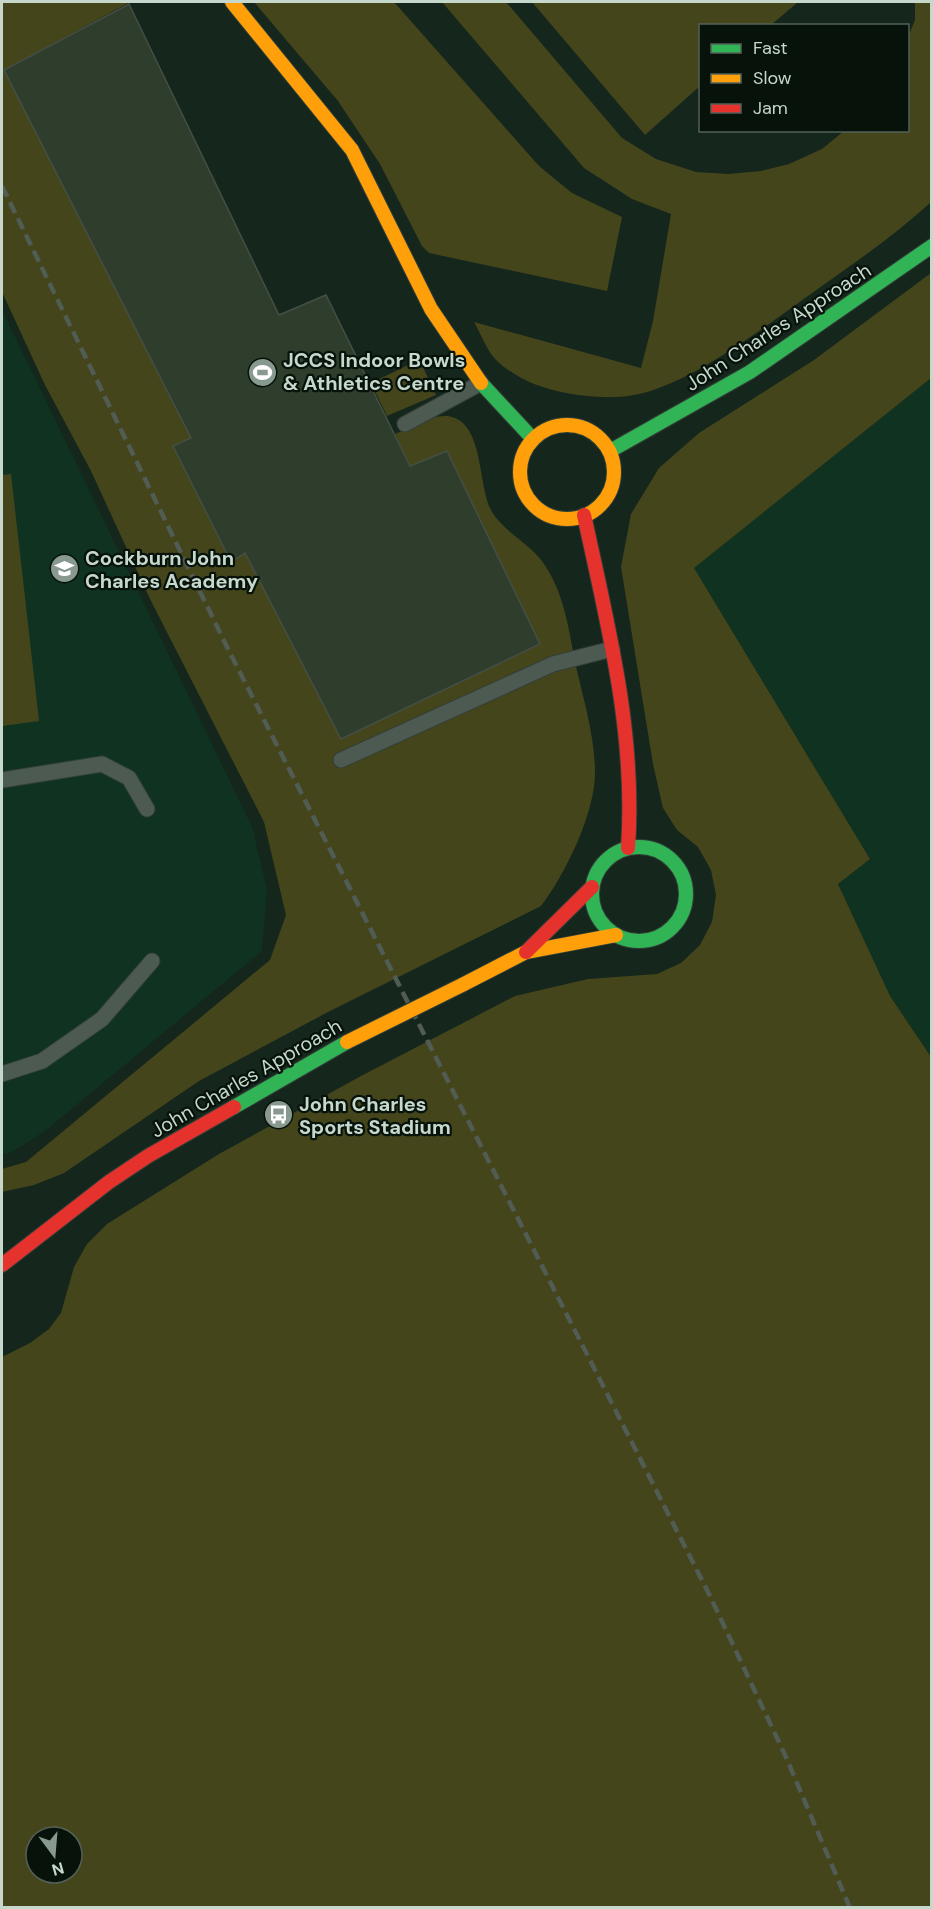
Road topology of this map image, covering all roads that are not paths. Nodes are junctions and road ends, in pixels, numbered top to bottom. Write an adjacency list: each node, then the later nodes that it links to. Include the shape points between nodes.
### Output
1 (232, 2): 3 (street, via 352,150 431,309)
2 (932, 246): 6 (street, John Charles Approach, via 750,372)
3 (481, 383): 4 (lane); 5 (street)
4 (405, 424)
5 (533, 439): 6 (street, via 556,426 576,425 591,431); 7 (street, via 520,465 524,492 532,504 544,513 569,518)
6 (610, 452): 7 (street, via 614,462 612,486 601,504)
7 (584, 515): 8 (street)
8 (612, 649): 9 (lane, via 553,664); 12 (street, via 627,726 633,808)
9 (341, 760)
10 (2, 780): 11 (lane, via 102,764 129,778)
11 (147, 809)
12 (628, 848): 13 (street, John Charles Approach, via 605,861); 14 (street, John Charles Approach, via 643,847 670,858 680,870 685,900 681,915 659,936 630,940)
13 (592, 886): 14 (street, via 596,914); 15 (street, John Charles Approach)
14 (615, 934): 15 (street, John Charles Approach)
15 (526, 952): 18 (street, John Charles Approach, bridge, via 347,1042 148,1156)
16 (152, 962): 17 (lane, via 102,1019 42,1061)
17 (2, 1074)
18 (2, 1265)

